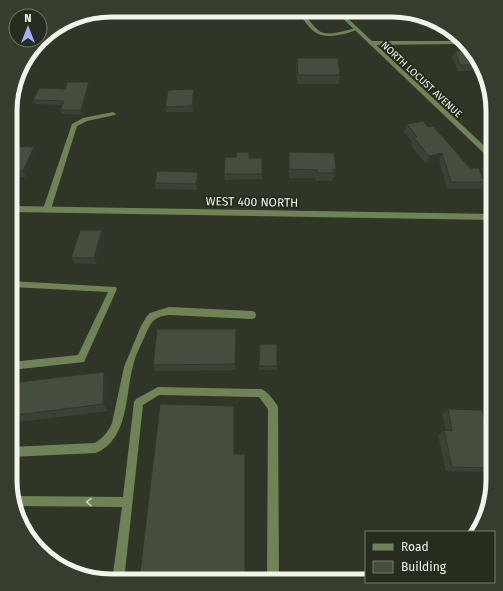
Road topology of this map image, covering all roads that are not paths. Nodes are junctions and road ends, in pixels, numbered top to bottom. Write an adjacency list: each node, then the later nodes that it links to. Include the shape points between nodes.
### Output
1 (304, 17): 3 (street, via 316,32 320,33 332,34)
2 (343, 17): 3 (street, NORTH LOCUST AVENUE)
3 (356, 29): 4 (street, NORTH LOCUST AVENUE)
4 (371, 43): 5 (street); 7 (street, NORTH LOCUST AVENUE)
5 (458, 43)
6 (113, 114): 9 (street, via 85,119 74,125)
7 (486, 151)
8 (17, 209): 9 (street, WEST 400 NORTH)
9 (47, 209): 10 (street, WEST 400 NORTH)
10 (486, 217)
11 (17, 284): 13 (street, via 113,289 81,359)
12 (252, 315): 14 (street, via 169,311 151,317 128,365 113,432 103,446)
13 (17, 365)
14 (17, 452)
15 (20, 501): 16 (street, one-way to 15)
16 (128, 502): 17 (street); 18 (street, via 139,402 158,391 261,393 273,407)
17 (119, 574)
18 (273, 574)

